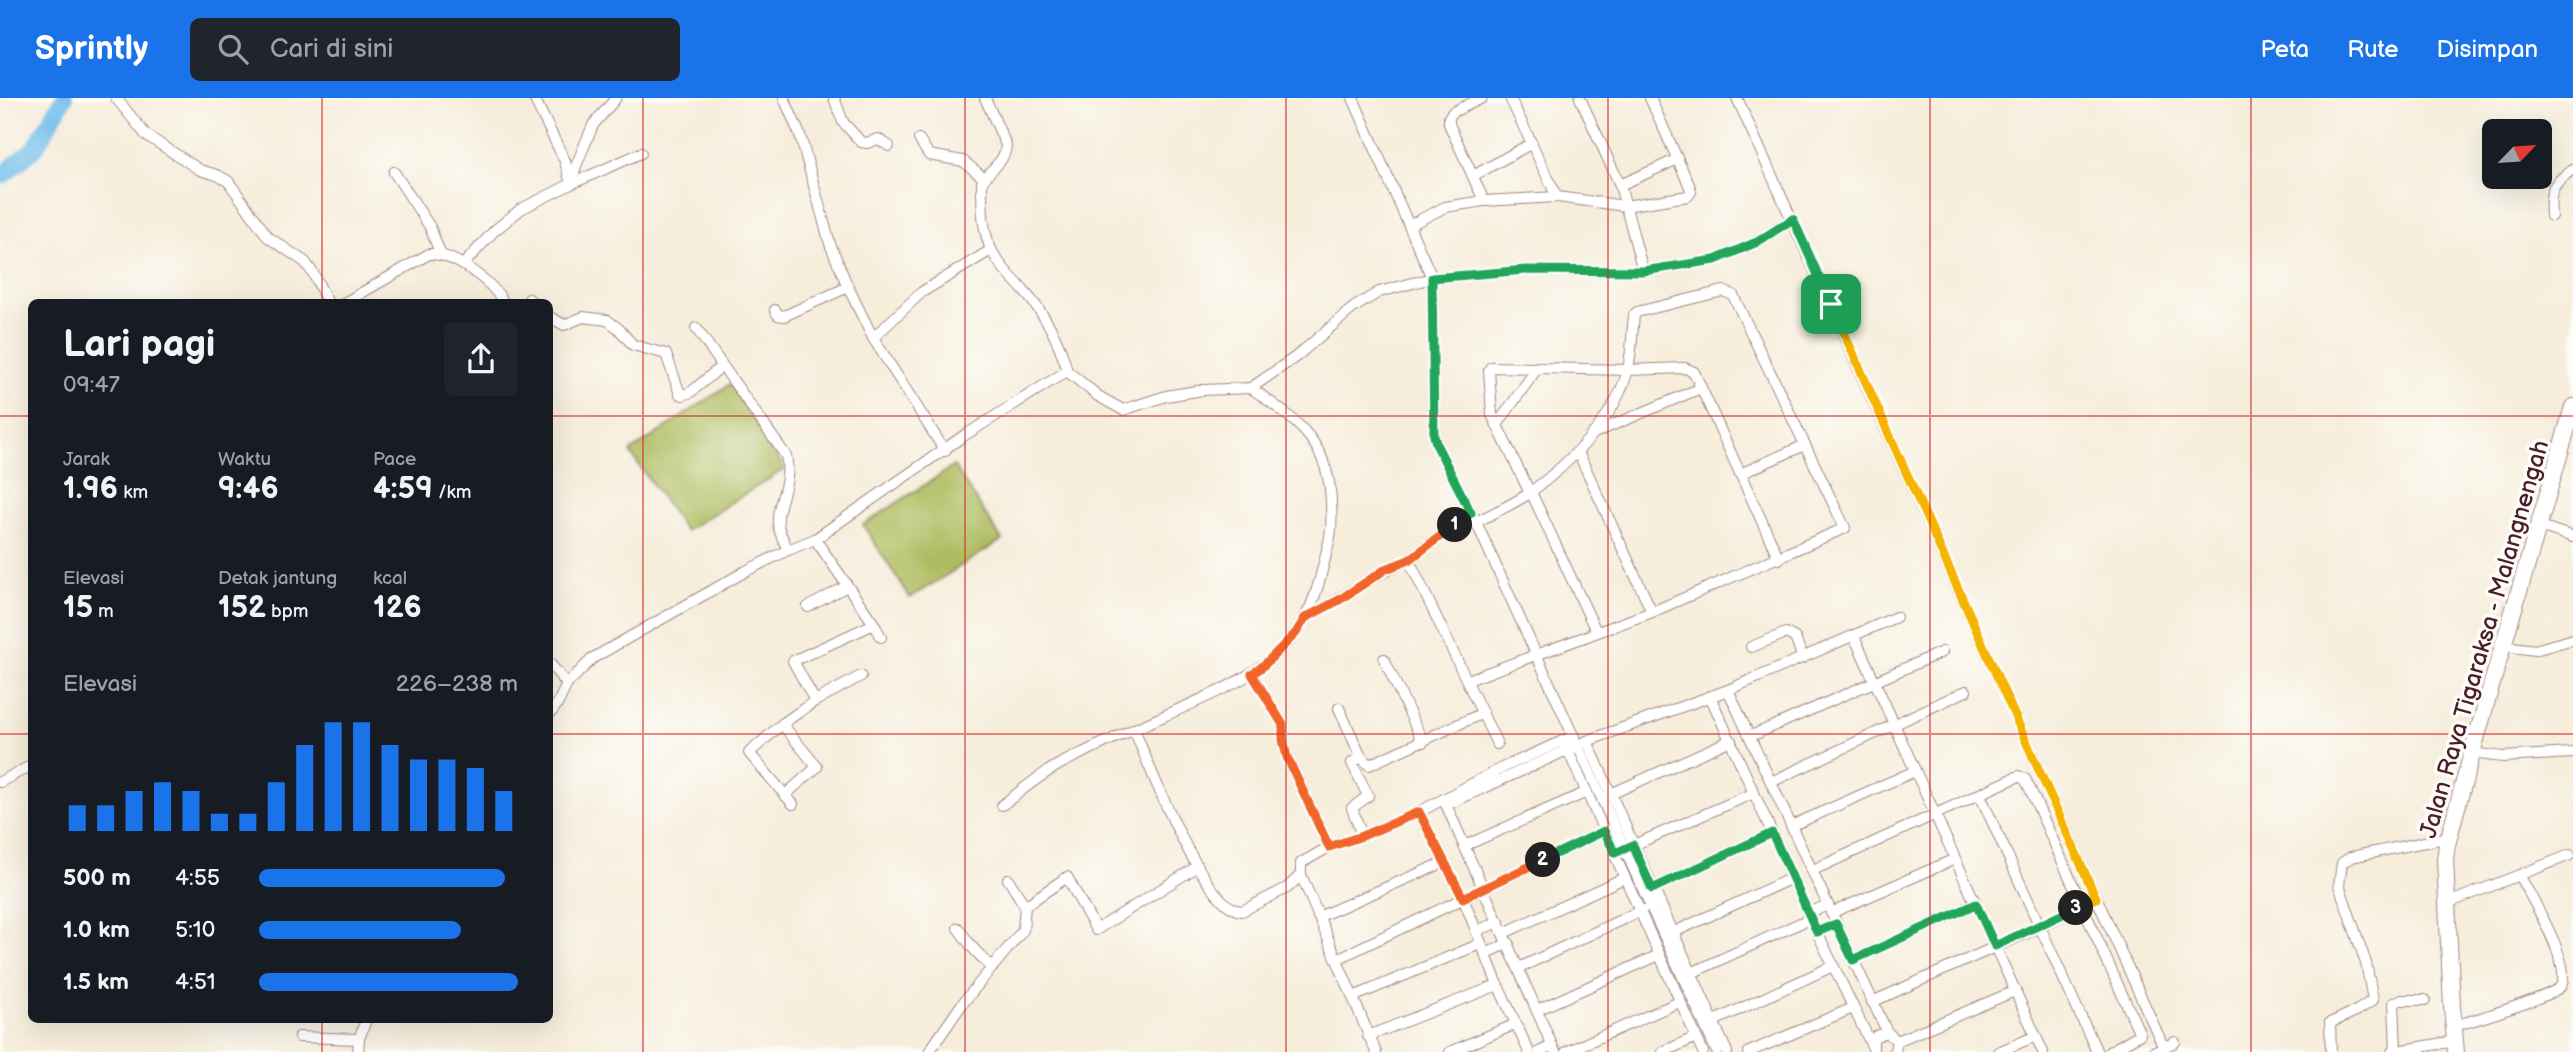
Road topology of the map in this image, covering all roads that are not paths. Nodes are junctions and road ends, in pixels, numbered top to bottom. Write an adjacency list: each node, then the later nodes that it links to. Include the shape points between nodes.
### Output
1 (116, 98): 36 (street, via 146,135 200,170 228,181 268,237 305,262)
2 (534, 98): 22 (street, via 565,160)
3 (616, 98): 22 (street, via 593,125)
4 (784, 98): 35 (street)
5 (834, 98): 15 (street, via 855,137 867,143 878,139)
6 (985, 98): 21 (street, via 1006,153)
7 (1353, 98): 29 (street)
8 (1482, 98): 20 (street, via 1449,117)
9 (1510, 98): 14 (street)
10 (1580, 98): 23 (street)
11 (1650, 98): 17 (street)
12 (1737, 98): 28 (street)
13 (919, 139): 21 (street, via 929,155 963,161)
14 (1532, 144): 20 (street); 24 (street)
15 (890, 146)
16 (641, 153): 22 (street)
17 (1678, 159): 23 (street); 26 (street, via 1690,187 1688,196)
18 (2573, 169): 27 (street, via 2554,184)
19 (394, 172): 31 (street, via 430,227)
20 (1473, 176): 25 (street)
21 (984, 178): 30 (street, via 983,214)
22 (571, 184): 32 (street, via 510,217)
23 (1620, 185): 26 (street)
24 (1557, 197): 25 (street); 26 (street)
25 (1484, 201): 29 (street, via 1445,207)
26 (1625, 206): 33 (street)
27 (2551, 216)
28 (1793, 219): 33 (street, via 1757,242 1715,260); 141 (street)
29 (1410, 225): 34 (street)
30 (991, 250): 42 (street, via 922,292); 46 (street, via 1050,327)
31 (440, 253): 32 (street); 37 (street, via 429,254)
32 (463, 265): 38 (street)
33 (1643, 271): 34 (street, via 1526,270)
34 (1432, 278): 47 (street, via 1379,292); 57 (street, via 1434,436)
35 (848, 287): 39 (street, via 784,316); 42 (street)
36 (326, 299)
37 (351, 299)
38 (502, 299)
39 (775, 310)
40 (553, 319): 43 (street, via 564,325 583,317 607,320 633,345 666,354 680,394 691,392)
41 (696, 328): 43 (street)
42 (873, 338): 53 (street)
43 (722, 366): 61 (street, via 786,456 790,471 778,527)
44 (1538, 367): 45 (street); 50 (street); 50 (street, via 1491,367 1492,415)
45 (1628, 370): 48 (street, via 1685,368 1694,372); 51 (street, via 1611,409); 52 (street, via 1637,312 1728,292)
46 (1067, 371): 47 (street, via 1123,410 1166,396); 53 (street)
47 (1251, 388): 68 (street, via 1306,432 1324,458 1332,533)
48 (1701, 388): 51 (street); 55 (street)
49 (2573, 407): 58 (main road, Jalan Raya Tigaraksa - Malangnengah)
50 (1497, 425): 56 (street)
51 (1592, 434): 54 (street)
52 (1805, 445): 55 (street); 62 (street, via 1845,528)
53 (945, 450): 60 (street)
54 (1578, 452): 56 (street); 66 (street)
55 (1740, 474): 62 (street)
56 (1531, 492): 57 (street); 70 (street)
57 (1474, 517): 63 (street); 77 (street)
58 (2540, 526): 59 (street); 74 (main road, Jalan Raya Tigaraksa - Malangnengah)
59 (2573, 537)
60 (815, 539): 61 (street); 64 (street)
61 (788, 550): 85 (street, via 593,658)
62 (1779, 559): 66 (street)
63 (1409, 560): 68 (street); 83 (street)
64 (847, 586): 65 (street); 69 (street)
65 (808, 607)
66 (1652, 612): 70 (street)
67 (1896, 617): 71 (street)
68 (1305, 618): 81 (street, via 1296,633)
69 (874, 624): 72 (street); 89 (street, via 793,662)
70 (1596, 631): 77 (street)
71 (1854, 636): 78 (street); 84 (street)
72 (881, 637)
73 (2573, 639): 74 (street, via 2535,650)
74 (2505, 646): 101 (main road, Jalan Raya Tigaraksa - Malangnengah)
75 (1751, 648): 78 (street, via 1786,633 1795,638)
76 (1942, 652): 84 (street)
77 (1536, 654): 83 (street); 99 (street)
78 (1803, 658): 86 (street)
79 (1384, 659): 98 (street)
80 (553, 668): 85 (street)
81 (1252, 674): 95 (street); 126 (street, via 1283,725 1287,757)
82 (861, 676): 89 (street)
83 (1468, 680): 92 (street)
84 (1875, 681): 94 (street); 96 (street)
85 (567, 684): 91 (street)
86 (1728, 690): 88 (street); 96 (street)
87 (1966, 691): 94 (street)
88 (1710, 696): 97 (street); 99 (street)
89 (815, 701): 93 (street)
90 (1339, 708): 103 (street)
91 (553, 710)
92 (1482, 713): 98 (street); 100 (street)
93 (782, 724): 110 (street, via 817,767); 110 (street, via 749,753)
94 (1894, 724): 105 (street); 106 (street)
95 (1134, 729): 117 (street, via 1064,762); 131 (street, via 1180,837)
96 (1751, 736): 106 (street)
97 (1731, 740): 107 (street); 112 (street)
98 (1423, 741): 103 (street, via 1372,765)
99 (1574, 742): 112 (street); 114 (street); 115 (street, via 1504,767)
100 (1497, 744)
101 (2471, 753): 102 (street, via 2503,757); 124 (main road, Jalan Raya Tigaraksa - Malangnengah)
102 (2573, 753)
103 (1361, 757): 123 (street, via 1352,763 1368,796 1352,808)
104 (28, 767): 108 (street)
105 (1915, 771): 119 (street); 120 (street)
106 (1768, 778): 107 (street); 109 (street)
107 (1749, 780): 113 (street)
108 (0, 782)
109 (1776, 793): 113 (street); 120 (street)
110 (785, 795): 116 (street)
111 (1980, 795): 119 (street); 145 (street, via 2019,776 2025,779); 153 (street)
112 (1606, 796): 114 (street); 127 (street)
113 (1756, 796): 122 (street); 127 (street)
114 (1589, 797): 121 (street); 125 (street)
115 (1445, 802): 118 (street); 125 (street)
116 (793, 804)
117 (1002, 805)
118 (1419, 812): 123 (street); 130 (street)
119 (1935, 815): 129 (street); 132 (street)
120 (1791, 826): 132 (street)
121 (1604, 831): 127 (street); 138 (street)
122 (1772, 833): 136 (street); 139 (street)
123 (1362, 836): 126 (street)
124 (2449, 837): 142 (main road, Jalan Raya Tigaraksa - Malangnengah, via 2445,859); 209 (street, via 2351,857 2342,863 2339,885 2366,963 2373,1000 2330,1023)
125 (1464, 846): 138 (street)
126 (1329, 847): 133 (street, via 1301,863)
127 (1624, 849): 134 (street); 139 (street); 143 (street)
128 (2570, 855): 135 (street)
129 (1955, 859): 144 (street); 147 (street)
130 (1445, 862): 140 (street); 150 (street)
131 (1198, 866): 133 (street, via 1219,897 1237,911 1287,888); 146 (street, via 1096,930 1067,877)
132 (1811, 871): 147 (street)
133 (1301, 875): 150 (street)
134 (1624, 877): 148 (street); 158 (street)
135 (2520, 877): 142 (street); 187 (street, via 2557,947 2564,977 2561,986)
136 (1792, 878): 149 (street); 157 (street)
137 (1007, 879): 146 (street)
138 (1484, 888): 140 (street); 151 (street)
139 (1652, 889): 143 (street)
140 (1463, 898): 155 (street); 163 (street)
141 (2096, 898): 145 (street); 192 (street)
142 (2448, 903): 187 (main road, Jalan Raya Tigaraksa - Malangnengah)
143 (1655, 904): 148 (street); 157 (street); 168 (street)
144 (1976, 904): 160 (street); 164 (street)
145 (2081, 905): 153 (street); 208 (street, via 2140,1034)
146 (1025, 906): 166 (street, via 1023,930)
147 (1830, 909): 149 (street); 152 (street)
148 (1639, 912): 162 (street); 167 (street)
149 (1810, 916): 156 (street); 168 (street)
150 (1318, 917): 163 (street)
151 (1499, 922): 155 (street); 158 (street)
152 (1836, 924): 156 (street); 164 (street)
153 (2040, 927): 160 (street); 207 (street)
154 (958, 928): 166 (street)
155 (1476, 931): 159 (street)
156 (1817, 932): 165 (street)
157 (1672, 933): 168 (street)
158 (1506, 938): 161 (street); 167 (street)
159 (1480, 944): 161 (street); 172 (street)
160 (1995, 946): 171 (street); 175 (street)
161 (1485, 954): 170 (street)
162 (1659, 955): 169 (street); 177 (street)
163 (1337, 959): 172 (street)
164 (1853, 960): 175 (street)
165 (1833, 966): 176 (street); 178 (street)
166 (992, 968): 194 (street)
167 (1518, 968): 177 (street)
168 (1686, 975): 169 (street); 178 (street); 202 (street)
169 (1671, 982): 174 (street)
170 (1498, 985): 180 (street); 184 (street)
171 (2015, 991): 182 (street); 189 (street)
172 (1353, 997): 184 (street)
173 (2425, 1000): 210 (street, via 2394,1003)
174 (1679, 1002): 185 (street); 199 (street)
175 (1872, 1002): 181 (street)
176 (1853, 1008): 191 (street); 204 (street)
177 (1537, 1010): 190 (street)
178 (1712, 1022): 203 (street)
179 (365, 1023): 186 (street)
180 (1516, 1024): 196 (street); 197 (street)
181 (1887, 1032): 189 (street); 191 (street, via 1876,1036)
182 (2036, 1036): 205 (street); 206 (street)
183 (299, 1037): 186 (street)
184 (1368, 1037): 195 (street)
185 (1696, 1037): 200 (street); 201 (street)
186 (359, 1040): 193 (street)
187 (2455, 1040): 210 (street)
188 (2175, 1042): 192 (street)
189 (1897, 1048)
190 (1554, 1049): 198 (street)
191 (1873, 1049)
192 (2159, 1050)
193 (358, 1052)
194 (929, 1052)
195 (1376, 1052)
196 (1450, 1052)
197 (1529, 1052)
198 (1539, 1052)
199 (1566, 1052)
200 (1663, 1052)
201 (1703, 1052)
202 (1717, 1052)
203 (1727, 1052)
204 (1749, 1052)
205 (1998, 1052)
206 (2043, 1052)
207 (2097, 1052)
208 (2109, 1052)
209 (2331, 1052)
210 (2394, 1052)

